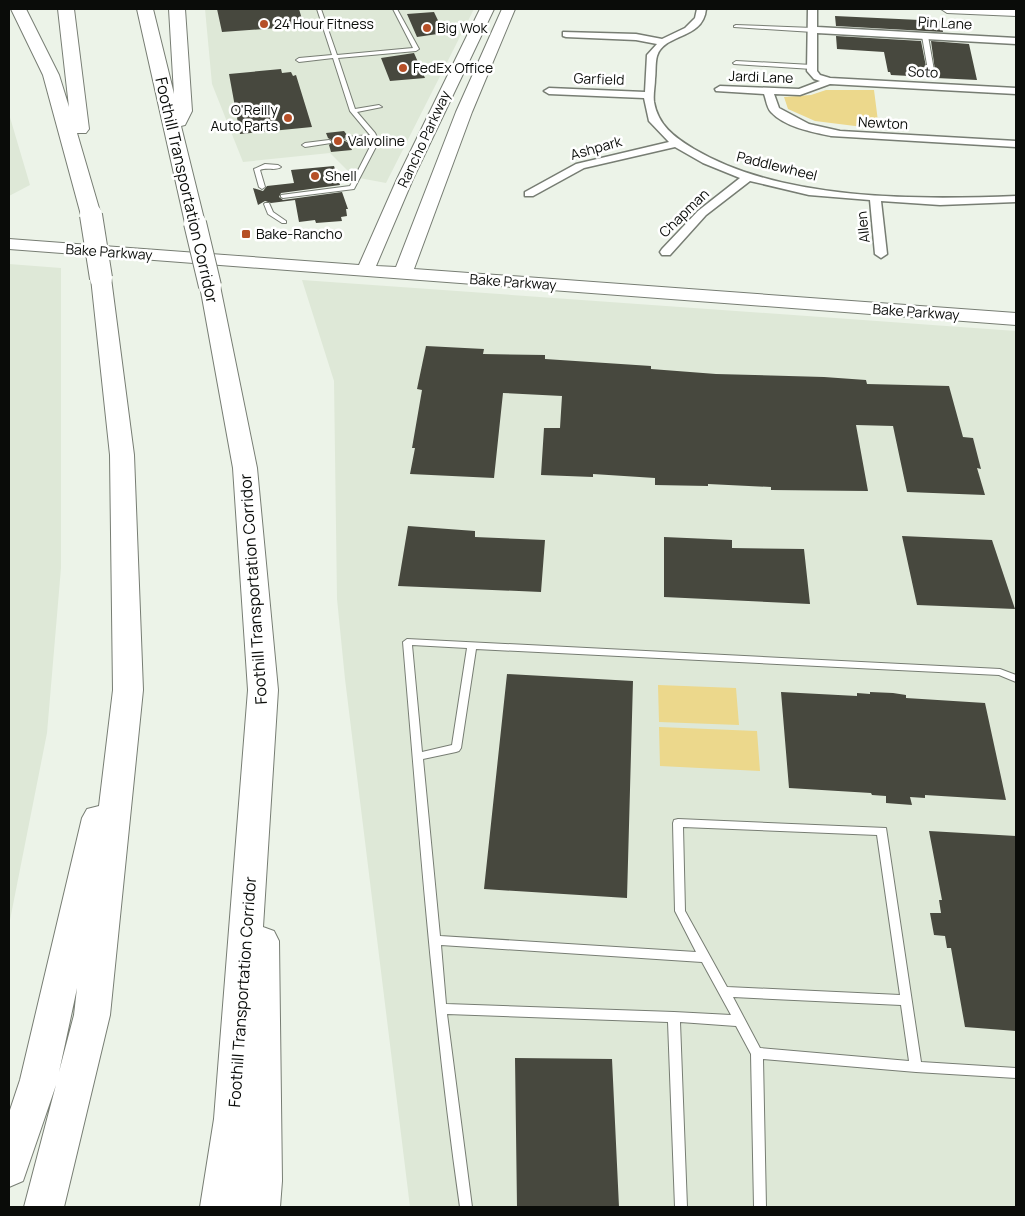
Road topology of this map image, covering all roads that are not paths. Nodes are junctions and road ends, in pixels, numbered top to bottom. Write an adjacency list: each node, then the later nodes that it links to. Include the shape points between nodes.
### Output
1 (18, 9): 49 (highway, via 51,75)
2 (66, 9): 49 (highway)
3 (145, 9): 33 (highway, Foothill Transportation Corridor)
4 (178, 9): 33 (highway, via 183,111)
5 (320, 9): 19 (lane)
6 (395, 9): 19 (lane, via 416,49)
7 (487, 9): 31 (main road, Rancho Parkway)
8 (508, 9): 42 (main road, Rancho Parkway, via 464,112)
9 (701, 9): 18 (street, via 700,20)
10 (812, 9): 14 (street)
11 (946, 9): 12 (main road)
12 (1016, 11)
13 (736, 26): 14 (lane)
14 (813, 30): 16 (street, Pin Lane); 22 (street)
15 (566, 34): 18 (street, via 636,37)
16 (925, 36): 17 (street, Pin Lane); 23 (lane)
17 (1016, 41)
18 (663, 42): 29 (street, Paddlewheel, via 652,55)
19 (336, 57): 20 (lane); 32 (lane)
20 (299, 60)
21 (736, 63): 22 (lane)
22 (812, 67): 24 (street, via 818,77)
23 (932, 76)
24 (829, 81): 27 (street, Jardi Lane, via 800,92); 28 (street, Soto)
25 (720, 89): 27 (street, Jardi Lane)
26 (549, 91): 29 (street, Garfield)
27 (768, 91): 38 (street, Newton, via 774,110 812,129 840,134)
28 (1016, 91)
29 (649, 95): 37 (street, Paddlewheel, via 654,121)
30 (379, 107): 32 (lane)
31 (439, 108): 42 (main road, via 447,110 448,116 432,156); 55 (main road, Rancho Parkway)
32 (353, 111): 34 (lane)
33 (174, 134): 62 (highway, Foothill Transportation Corridor, bridge, via 210,286 245,468)
34 (374, 136): 35 (lane); 45 (lane, via 376,141 352,188)
35 (348, 139)
36 (328, 142): 39 (lane)
37 (677, 143): 41 (street, Paddlewheel, via 707,161); 44 (street, Ashpark, via 580,166)
38 (1016, 144)
39 (305, 145)
40 (278, 166): 43 (lane, via 256,169)
41 (748, 178): 46 (street, Paddlewheel, via 809,192); 53 (street, Chapman, via 702,212)
42 (440, 179): 56 (main road, Rancho Parkway)
43 (262, 187)
44 (529, 194)
45 (283, 196)
46 (875, 197): 47 (street, Paddlewheel, via 940,202); 54 (street, Allen)
47 (1016, 199)
48 (267, 204): 50 (lane, via 270,213)
49 (91, 215): 61 (highway, bridge, via 122,455)
50 (284, 222)
51 (9, 230): 55 (main road, Bake Parkway)
52 (9, 244): 55 (main road, Bake Parkway)
53 (666, 252)
54 (881, 254)
55 (367, 263): 56 (main road, Bake Parkway)
56 (406, 266): 57 (main road, Bake Parkway); 58 (main road, Bake Parkway)
57 (1016, 303)
58 (1016, 319)
59 (472, 645): 60 (lane, via 1000,672); 63 (lane, via 456,748); 63 (lane, via 407,642)
60 (1016, 679)
61 (128, 690): 74 (highway, via 39,1080); 75 (highway, via 92,1016)
62 (263, 690): 76 (highway, Foothill Transportation Corridor, via 233,1119); 77 (highway)
63 (417, 757): 64 (lane)
64 (434, 940): 65 (lane); 68 (lane)
65 (704, 957): 66 (lane); 67 (lane, via 680,911 678,823 882,830)
66 (724, 992): 67 (lane); 70 (lane)
67 (907, 1000): 72 (lane)
68 (441, 1009): 69 (lane); 78 (lane)
69 (674, 1017): 70 (lane); 79 (lane)
70 (740, 1021): 71 (lane)
71 (757, 1053): 72 (lane); 80 (lane)
72 (916, 1067): 73 (lane)
73 (1016, 1073)
74 (9, 1168)
75 (44, 1207)
76 (220, 1207)
77 (260, 1207)
78 (466, 1207)
79 (681, 1207)
80 (760, 1207)

